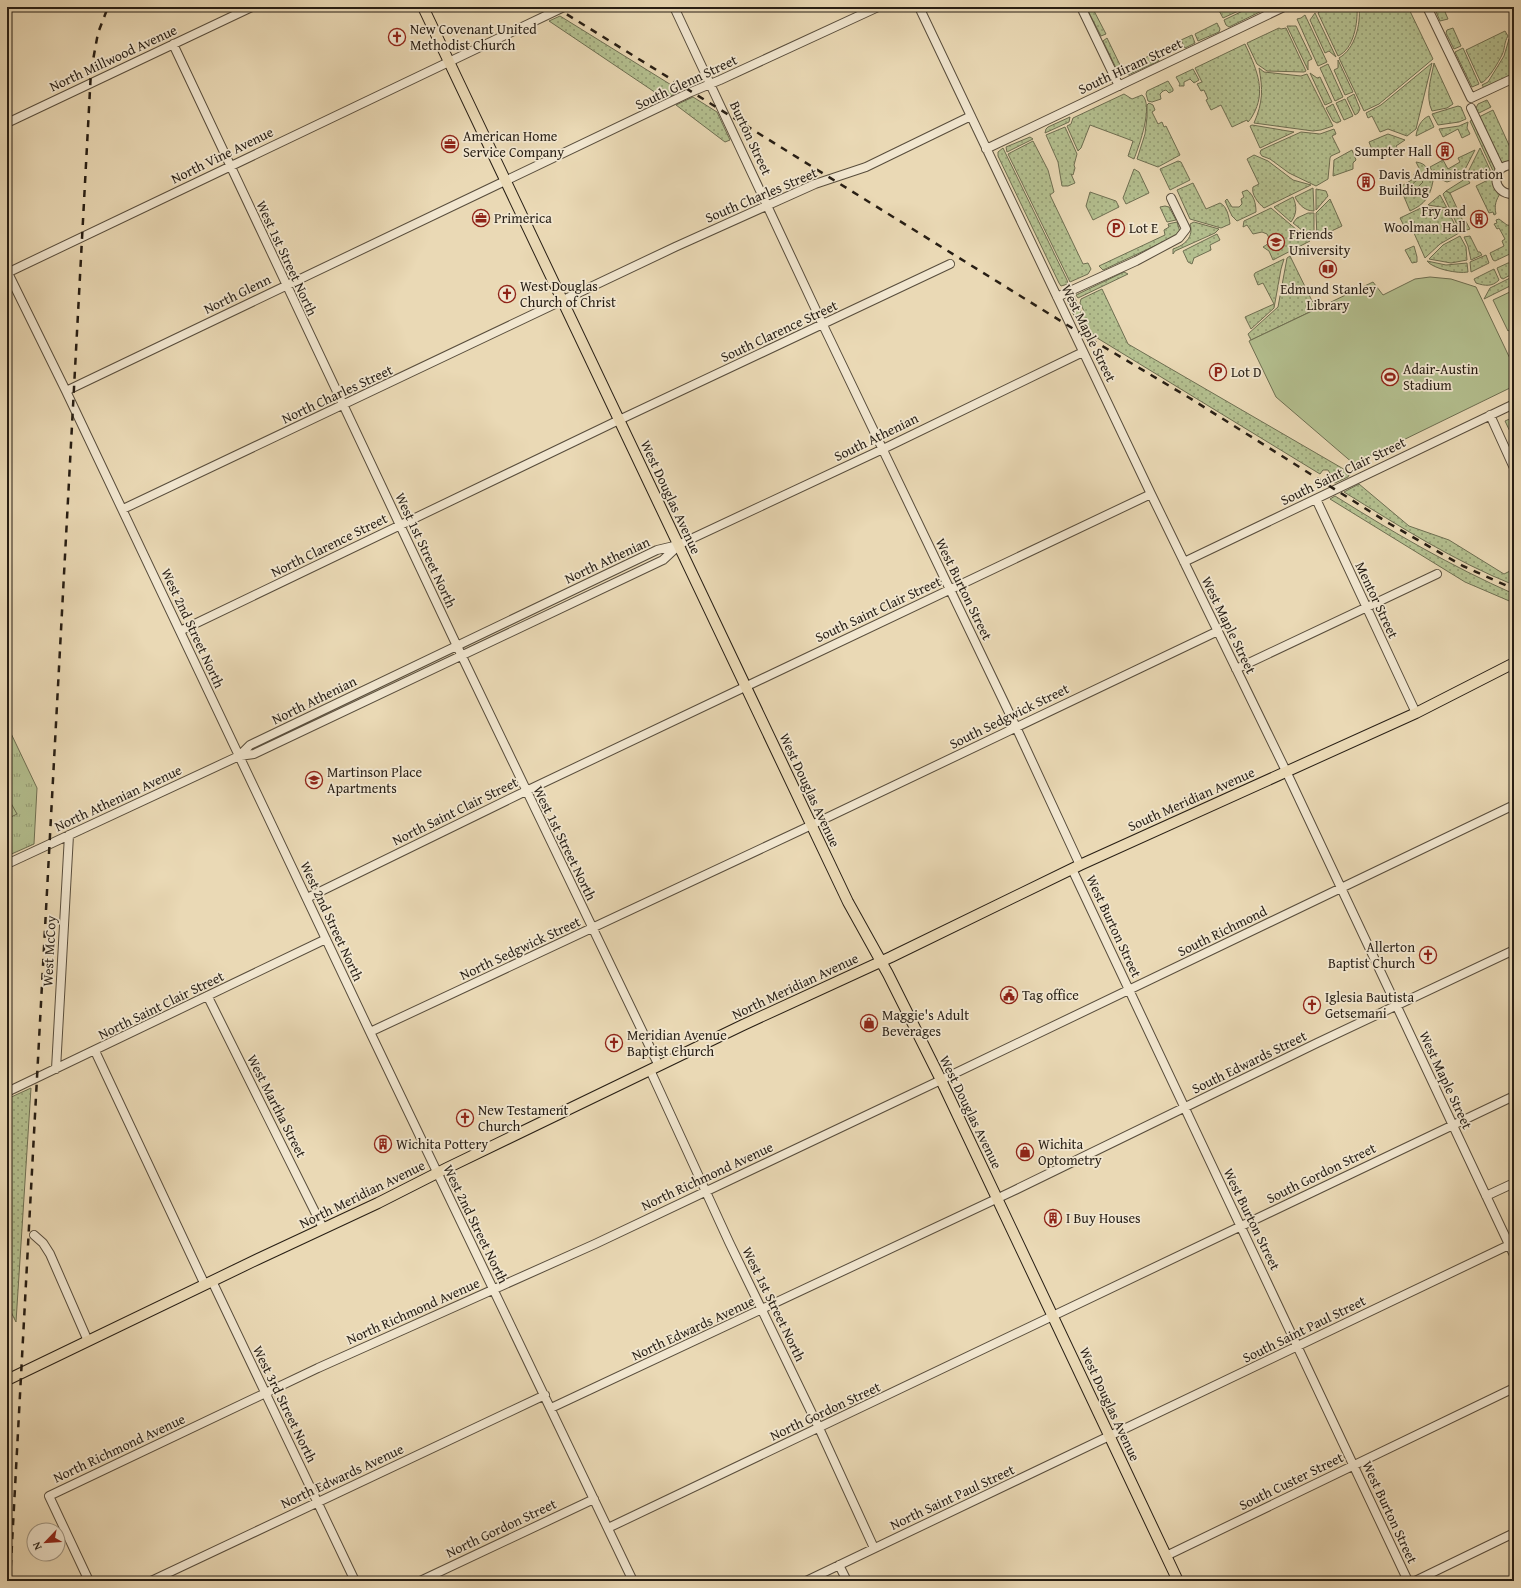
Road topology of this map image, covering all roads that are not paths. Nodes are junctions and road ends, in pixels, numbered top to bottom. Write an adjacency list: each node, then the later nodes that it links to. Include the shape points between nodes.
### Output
1 (252, 7): 10 (street, North Millwood Avenue)
2 (424, 7): 11 (main road, West Douglas Avenue)
3 (564, 7): 11 (street, North Vine Avenue)
4 (674, 7): 13 (street, Burton Street)
5 (878, 7): 13 (street, South Glenn Street)
6 (919, 7): 16 (street, West Maple Street)
7 (1081, 7): 14 (street)
8 (1284, 7): 14 (street, South Hiram Street)
9 (1427, 7): 12 (street, via 1471,98)
10 (173, 44): 17 (street, North Millwood Avenue); 20 (street, West 1st Street North)
11 (449, 61): 20 (street, North Vine Avenue); 22 (main road, West Douglas Avenue)
12 (1514, 78)
13 (711, 84): 22 (street, South Glenn Street); 25 (street, Burton Street)
14 (1119, 86): 18 (street, South Hiram Street)
15 (1471, 108): 21 (street)
16 (971, 116): 18 (street, West Maple Street); 25 (street, South Charles Street, via 866,167)
17 (7, 122)
18 (986, 149): 29 (street, West Maple Street)
19 (1514, 165): 21 (street)
20 (230, 166): 27 (street, North Vine Avenue); 28 (street, West 1st Street North)
21 (1500, 169): 23 (street, via 1496,176 1499,188 1504,193)
22 (506, 181): 28 (street, North Glenn); 30 (main road, West Douglas Avenue)
23 (1514, 194)
24 (1171, 198): 29 (street, via 1186,229 1179,238)
25 (767, 204): 30 (street, South Charles Street); 31 (street, Burton Street)
26 (950, 264): 31 (street, South Clarence Street)
27 (7, 272): 33 (street, West 2nd Street North)
28 (286, 285): 33 (street, North Glenn); 35 (street, West 1st Street North)
29 (1057, 297): 32 (street, West Maple Street)
30 (562, 301): 35 (street, North Charles Street); 37 (main road, West Douglas Avenue)
31 (823, 324): 37 (street, South Clarence Street); 38 (street, West Burton Street)
32 (1084, 352): 38 (street, South Athenian); 40 (street, West Maple Street)
33 (66, 391): 42 (street, West 2nd Street North)
34 (1514, 404): 36 (street, South Saint Clair Street)
35 (342, 405): 42 (street, North Charles Street); 43 (street, West 1st Street North)
36 (1490, 415): 39 (street); 41 (street, South Saint Clair Street)
37 (619, 420): 43 (street, North Clarence Street); 44 (main road, West Douglas Avenue)
38 (882, 449): 44 (street, South Athenian); 47 (street, West Burton Street)
39 (1514, 468)
40 (1151, 494): 45 (street, West Maple Street); 47 (street, South Saint Clair Street)
41 (1316, 498): 45 (street, South Saint Clair Street); 48 (street, Mentor Street)
42 (123, 509): 49 (street, West 2nd Street North)
43 (399, 526): 49 (street, North Clarence Street); 51 (street, West 1st Street North)
44 (678, 545): 51 (street, North Athenian, via 657,550); 52 (street, North Athenian, via 663,560); 55 (main road, West Douglas Avenue)
45 (1184, 562): 50 (street, West Maple Street)
46 (1437, 574): 48 (street)
47 (949, 590): 55 (street, South Saint Clair Street); 57 (street, West Burton Street)
48 (1366, 608): 54 (street); 56 (street, Mentor Street)
49 (180, 631): 58 (street, West 2nd Street North)
50 (1218, 631): 54 (street, West Maple Street); 57 (street, South Sedgwick Street)
51 (457, 646): 52 (street, West 1st Street North); 58 (street, North Athenian, via 250,745)
52 (461, 656): 58 (street, North Athenian, via 254,754); 60 (street, West 1st Street North)
53 (1514, 663): 56 (main road, South Meridian Avenue)
54 (1236, 669): 59 (street, West Maple Street)
55 (746, 687): 60 (street, North Saint Clair Street); 62 (main road, West Douglas Avenue)
56 (1416, 713): 59 (main road, South Meridian Avenue)
57 (1016, 727): 62 (street, South Sedgwick Street); 65 (street, West Burton Street)
58 (239, 756): 63 (street, North Athenian Avenue); 67 (street, West 2nd Street North)
59 (1286, 771): 65 (main road, South Meridian Avenue); 66 (street, West Maple Street)
60 (526, 791): 67 (street, North Saint Clair Street); 68 (street, West 1st Street North)
61 (1514, 805): 66 (street, South Richmond)
62 (812, 825): 68 (street, North Sedgwick Street); 71 (main road, West Douglas Avenue, via 848,902)
63 (68, 834): 64 (street, North Athenian Avenue); 78 (street, West McCoy)
64 (7, 864)
65 (1076, 867): 71 (main road, South Meridian Avenue); 72 (street, West Burton Street)
66 (1341, 888): 72 (street, South Richmond); 74 (street, West Maple Street)
67 (307, 898): 69 (street, West 2nd Street North)
68 (592, 929): 75 (street, North Sedgwick Street); 77 (street, West 1st Street North)
69 (326, 939): 73 (street, North Saint Clair Street); 75 (street, West 2nd Street North)
70 (1514, 950): 74 (street, South Edwards Street)
71 (881, 961): 77 (main road, North Meridian Avenue); 79 (main road, West Douglas Avenue)
72 (1129, 989): 79 (street, South Richmond); 82 (street, West Burton Street)
73 (208, 997): 76 (street, North Saint Clair Street); 90 (street, West Martha Street)
74 (1396, 1006): 82 (street, South Edwards Street); 83 (street, West Maple Street)
75 (370, 1032): 84 (street, West 2nd Street North)
76 (95, 1051): 78 (street, North Saint Clair Street); 94 (street, West 3rd Street North)
77 (654, 1068): 84 (main road, North Meridian Avenue); 86 (street, West 1st Street North)
78 (56, 1069): 80 (street, North Saint Clair Street)
79 (941, 1080): 86 (street, North Richmond Avenue); 88 (main road, West Douglas Avenue)
80 (7, 1092)
81 (1514, 1096): 83 (street, South Gordon Street)
82 (1185, 1108): 88 (street, South Edwards Street); 89 (street, West Burton Street)
83 (1452, 1125): 87 (street, West Maple Street); 89 (street, South Gordon Street)
84 (438, 1173): 90 (main road, North Meridian Avenue); 95 (street, West 2nd Street North)
85 (1514, 1183): 87 (street)
86 (706, 1191): 95 (street, North Richmond Avenue); 96 (street, West 1st Street North)
87 (1486, 1196): 92 (street, West Maple Street)
88 (997, 1199): 96 (street, North Edwards Avenue); 97 (main road, West Douglas Avenue)
89 (1242, 1226): 97 (street, South Gordon Street); 99 (street, West Burton Street)
90 (323, 1228): 94 (main road, North Meridian Avenue)
91 (34, 1234): 98 (street, via 50,1254)
92 (1510, 1245): 93 (street, West Maple Street); 99 (street, South Saint Paul Street)
93 (1514, 1255)
94 (209, 1283): 98 (main road, North Meridian Avenue); 102 (street, West 3rd Street North)
95 (494, 1289): 102 (street, North Richmond Avenue); 103 (street, West 2nd Street North)
96 (762, 1310): 104 (street, North Edwards Avenue); 105 (street, West 1st Street North)
97 (1053, 1317): 105 (street, North Gordon Street); 106 (main road, West Douglas Avenue)
98 (88, 1341): 100 (main road, North Meridian Avenue)
99 (1298, 1346): 106 (street, South Saint Paul Street); 107 (street, West Burton Street)
100 (7, 1380)
101 (1514, 1388): 107 (street, South Custer Street)
102 (266, 1393): 109 (street, West 3rd Street North); 115 (street, North Richmond Avenue, via 49,1496)
103 (545, 1395): 104 (street, West 2nd Street North); 109 (street, North Edwards Avenue)
104 (551, 1408): 108 (street, West 2nd Street North)
105 (819, 1428): 110 (street, North Gordon Street); 112 (street, West 1st Street North)
106 (1110, 1436): 112 (street, North Saint Paul Street); 113 (main road, West Douglas Avenue)
107 (1354, 1465): 113 (street, South Custer Street); 123 (street, West Burton Street)
108 (594, 1499): 110 (street, West 2nd Street North); 118 (street, North Gordon Street)
109 (318, 1502): 116 (street, North Edwards Avenue); 117 (street, West 3rd Street North)
110 (608, 1528): 119 (street, West 2nd Street North)
111 (1514, 1533): 124 (street)
112 (874, 1548): 114 (street, North Saint Paul Street)
113 (1166, 1556): 122 (main road, West Douglas Avenue)
114 (839, 1565): 120 (street, North Saint Paul Street); 121 (street)
115 (89, 1581)
116 (151, 1581)
117 (355, 1581)
118 (420, 1581)
119 (633, 1581)
120 (806, 1581)
121 (847, 1581)
122 (1178, 1581)
123 (1408, 1581)
124 (1415, 1581)

